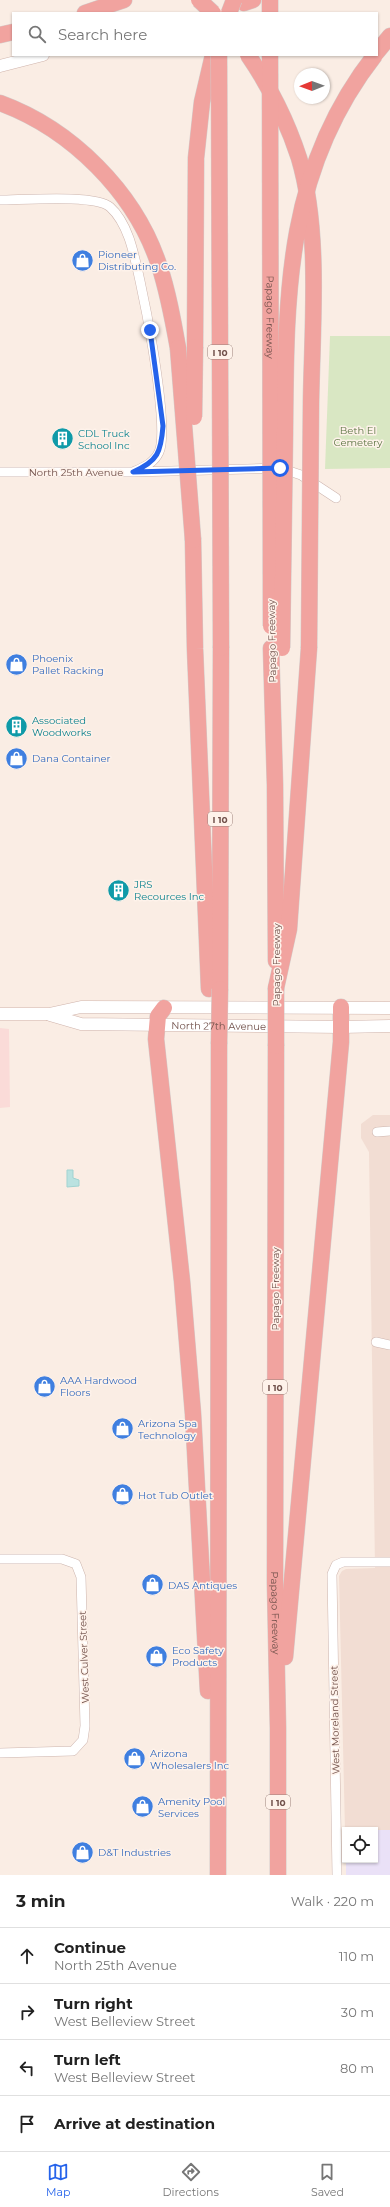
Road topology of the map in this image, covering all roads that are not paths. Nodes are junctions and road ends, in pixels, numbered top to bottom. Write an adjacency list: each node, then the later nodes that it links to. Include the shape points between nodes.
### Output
1 (124, 0): 6 (highway)
2 (199, 0): 8 (highway, bridge)
3 (219, 0): 9 (highway)
4 (270, 0): 11 (highway)
5 (247, 1): 7 (main road); 10 (highway, bridge)
6 (88, 12)
7 (210, 12)
8 (211, 12)
9 (219, 12)
10 (230, 12)
11 (270, 12)
12 (12, 32): 13 (highway)
13 (0, 35)
14 (390, 36): 15 (highway)
15 (378, 51)
16 (39, 56): 22 (main road)
17 (213, 56): 28 (highway, bridge, via 202,102 194,188)
18 (219, 56): 31 (highway, I 10, bridge, via 221,648)
19 (249, 56): 30 (highway, bridge, via 284,117 299,159 309,205 312,295 309,648 289,929)
20 (270, 56): 29 (highway, Papago Freeway / I 10, bridge)
21 (374, 56): 29 (highway, bridge, via 350,88 325,137 308,179 293,253 286,366)
22 (0, 66)
23 (0, 103): 28 (highway, bridge, via 15,108 53,130 82,152 106,176 128,204 158,264 178,348)
24 (0, 200): 26 (street, via 92,200 110,206 121,220 134,258 150,330 163,426 159,452 152,461)
25 (0, 472): 26 (street, North 25th Avenue)
26 (133, 472): 27 (street, North 25th Avenue, via 280,468 301,475)
27 (336, 498)
28 (193, 540): 31 (highway, via 195,649)
29 (277, 648): 30 (highway, Papago Freeway / I 10)
30 (276, 988): 46 (highway, Papago Freeway / I 10, bridge, via 275,1582)
31 (214, 989): 48 (highway, I 10, bridge, via 218,1196)
32 (340, 1007): 33 (main road, North 27th Avenue); 34 (main road, North 27th Avenue); 39 (highway)
33 (164, 1008): 36 (main road, North 27th Avenue, via 81,1007); 37 (highway, via 158,1016)
34 (390, 1008)
35 (0, 1014): 36 (main road, North 27th Avenue)
36 (49, 1014): 37 (main road, North 27th Avenue, via 81,1024)
37 (156, 1026): 39 (main road, North 27th Avenue); 48 (highway, via 191,1398 205,1654)
38 (390, 1026): 39 (main road, North 27th Avenue)
39 (341, 1027): 46 (highway)
40 (390, 1131): 41 (street)
41 (377, 1132)
42 (376, 1342): 43 (street)
43 (390, 1345)
44 (0, 1559): 47 (street, West Culver Street, via 62,1559 76,1564 81,1577 85,1726 83,1740 73,1751)
45 (390, 1562): 51 (street, West Moreland Street, via 343,1562 336,1565 332,1574)
46 (278, 1728): 50 (highway, Papago Freeway / I 10)
47 (0, 1753)
48 (218, 1791): 49 (highway, I 10)
49 (218, 1875)
50 (278, 1875)
51 (337, 1875)

